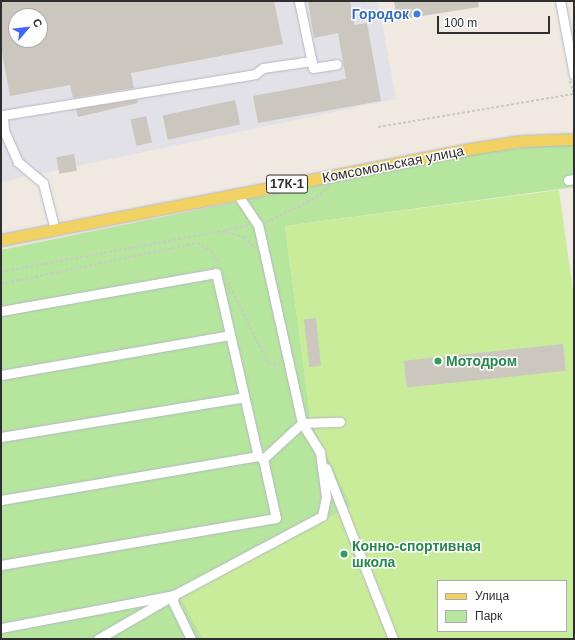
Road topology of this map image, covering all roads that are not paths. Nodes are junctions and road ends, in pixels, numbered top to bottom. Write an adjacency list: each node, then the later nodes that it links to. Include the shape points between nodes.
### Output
1 (299, 1): 3 (lane)
2 (560, 1): 5 (lane)
3 (311, 61): 4 (lane, via 313,68); 8 (lane, via 263,68 255,74 4,115 4,130 18,162 43,183)
4 (337, 64)
5 (574, 75)
6 (574, 139): 7 (main road, Комсомольская улица / 17К-1, via 520,141)
7 (238, 194): 8 (main road, Комсомольская улица / 17К-1); 15 (lane, via 258,225)
8 (55, 230): 9 (main road, Комсомольская улица / 17К-1)
9 (1, 240)
10 (1, 310): 11 (lane, via 216,273)
11 (230, 335): 12 (lane); 13 (lane)
12 (1, 375)
13 (244, 397): 16 (lane); 18 (lane)
14 (340, 422): 15 (lane)
15 (302, 423): 17 (lane); 18 (lane)
16 (1, 437)
17 (320, 452): 21 (lane, via 326,497 322,516); 25 (lane)
18 (260, 457): 19 (lane); 20 (lane, via 276,518)
19 (1, 500)
20 (1, 565)
21 (174, 595): 22 (lane); 23 (lane); 24 (lane, via 173,602)
22 (1, 628)
23 (98, 639)
24 (191, 639)
25 (393, 639)

